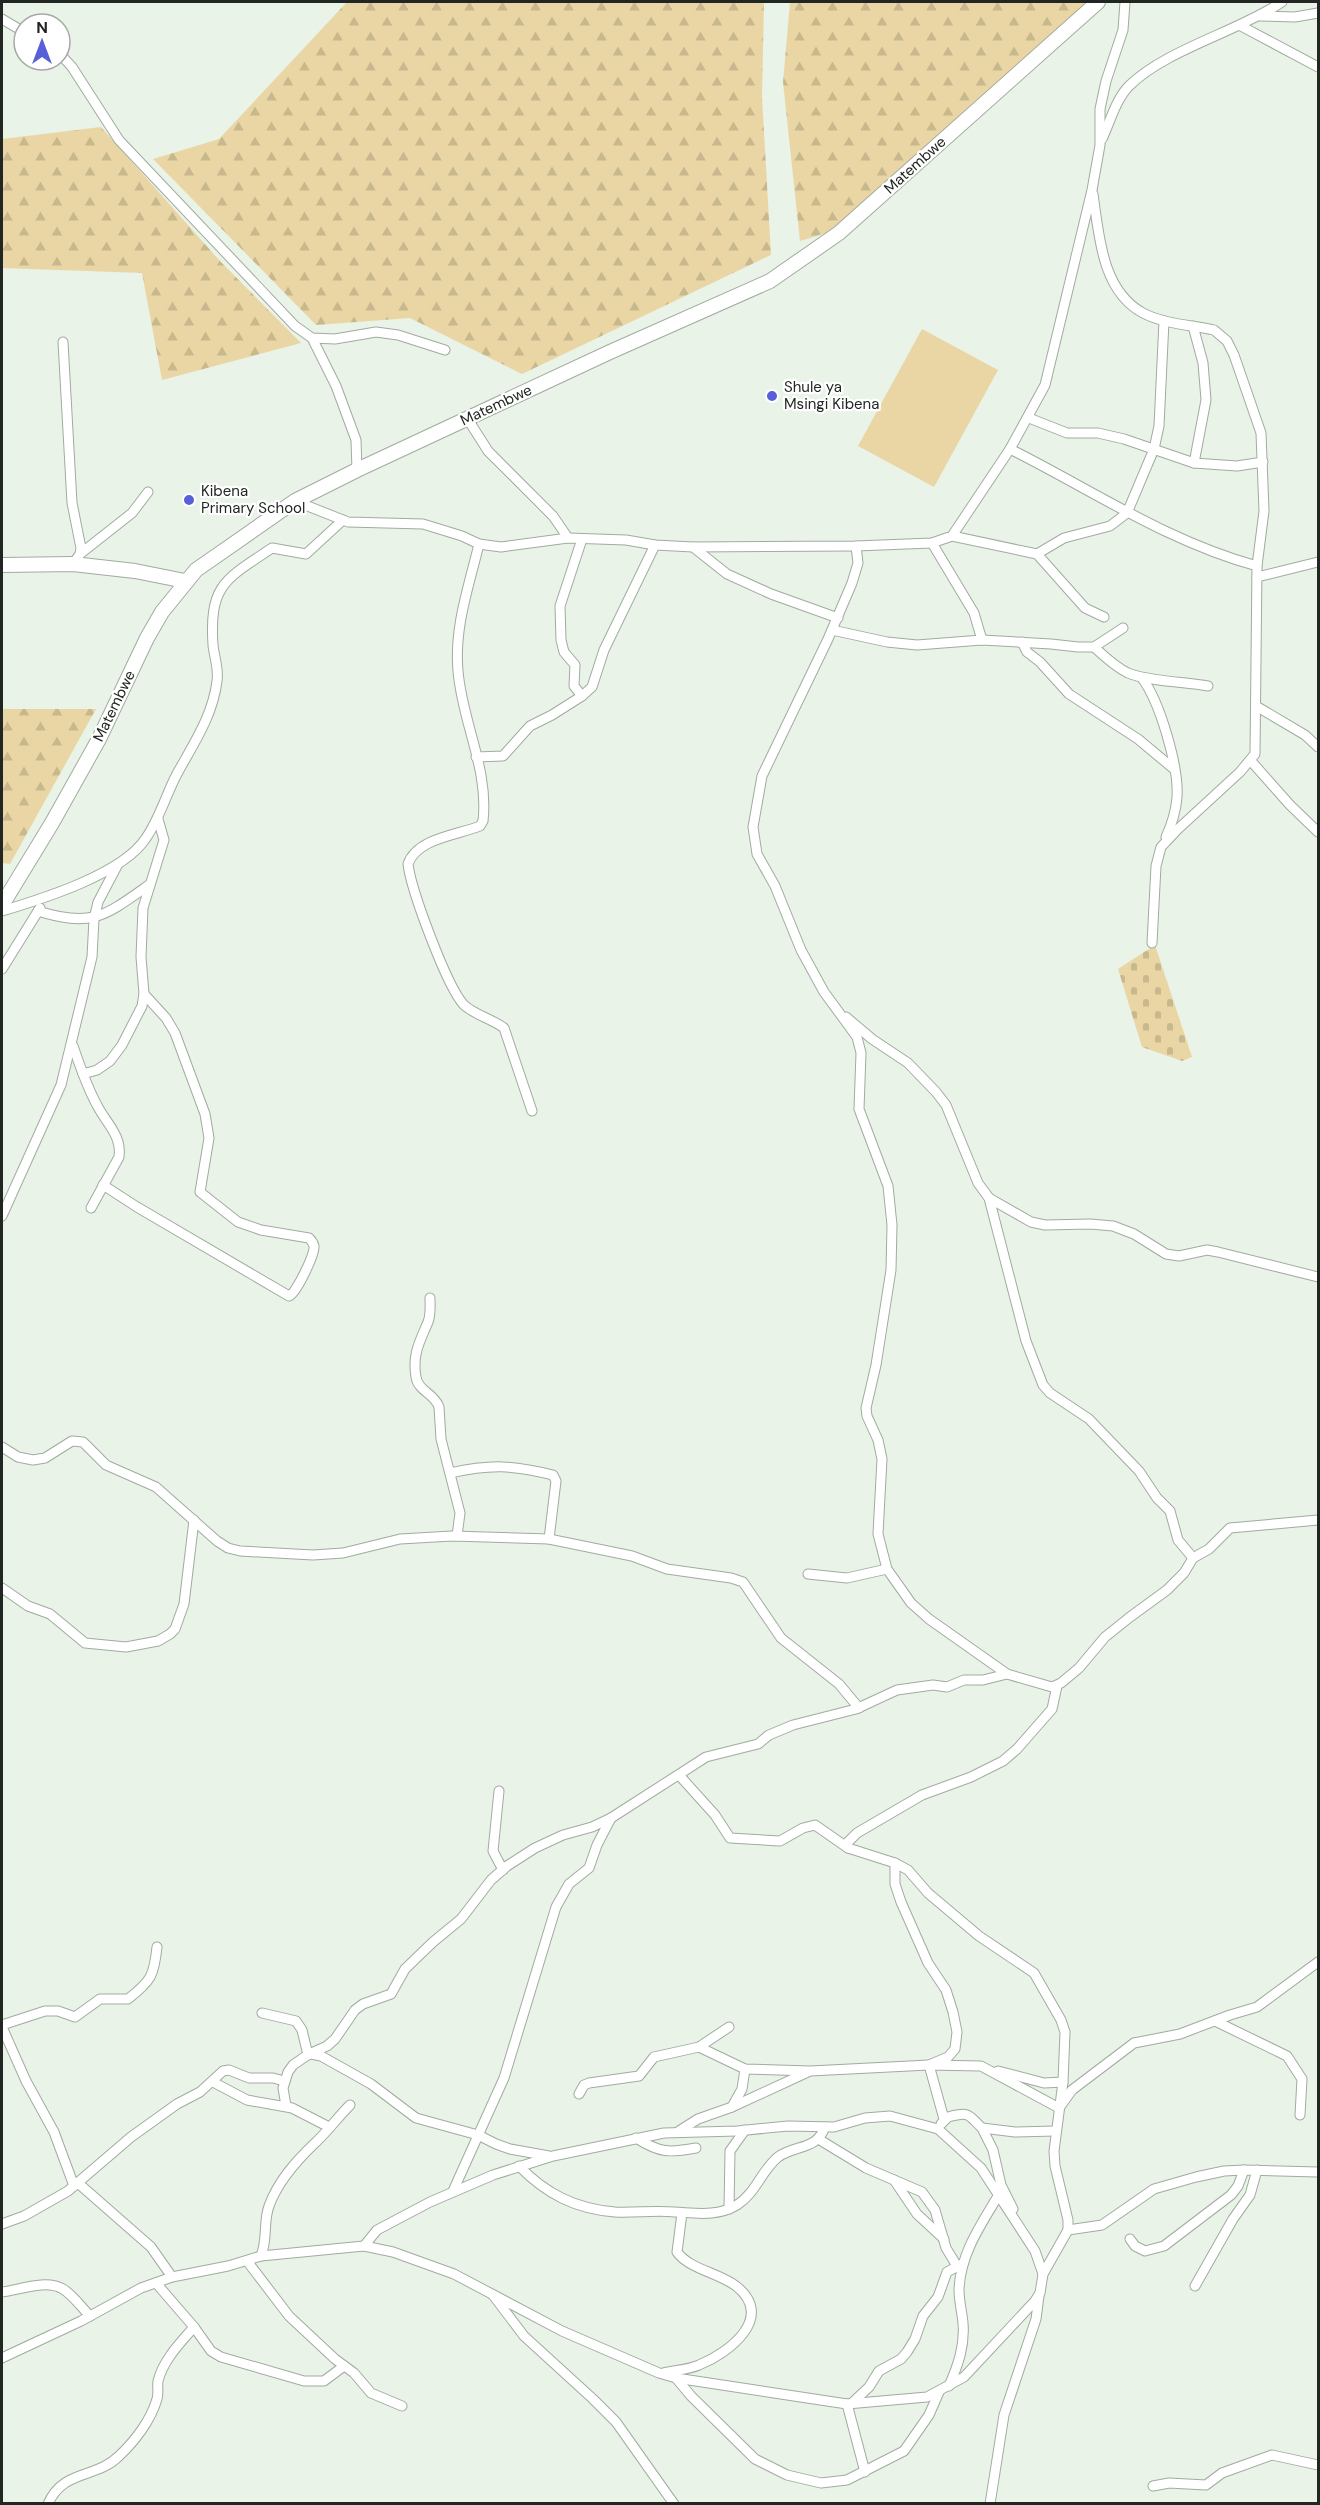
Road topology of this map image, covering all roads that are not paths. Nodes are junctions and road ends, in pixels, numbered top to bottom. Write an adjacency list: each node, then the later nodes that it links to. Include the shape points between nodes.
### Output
1 (1098, 2): 16 (main road, Matembwe, via 839,232 796,265 751,291)
2 (1125, 2): 9 (street, via 1124,30 1100,109)
3 (1282, 2): 5 (street)
4 (1318, 14): 5 (street)
5 (1260, 16): 6 (street)
6 (1241, 26): 8 (street); 9 (street, via 1141,76 1120,99)
7 (72, 67): 13 (street, via 119,140 295,326)
8 (1318, 67)
9 (1100, 145): 10 (street)
10 (1092, 190): 11 (street, via 1110,277 1126,301); 17 (street, via 1045,385)
11 (1164, 321): 12 (street); 19 (street, via 1161,402)
12 (1193, 326): 20 (street, via 1220,332 1234,355 1258,419); 21 (street, via 1203,363 1206,400)
13 (312, 339): 15 (street, via 376,332); 22 (street, via 336,386 356,440)
14 (63, 342): 36 (street)
15 (446, 350)
16 (467, 418): 22 (main road, Matembwe); 28 (street, via 488,451 553,516)
17 (1029, 418): 18 (street); 19 (street, via 1067,433 1105,434)
18 (1010, 449): 25 (street); 27 (street)
19 (1154, 449): 21 (street); 25 (street)
20 (1263, 462): 21 (street, via 1238,466); 39 (street, via 1264,511)
21 (1194, 463)
22 (357, 470): 24 (main road, Matembwe)
23 (148, 492): 36 (street, via 132,513)
24 (296, 501): 26 (street); 41 (main road, Matembwe, via 210,559)
25 (1127, 513): 35 (street, via 1110,526 1064,538); 39 (street, via 1222,557)
26 (343, 520): 31 (street, via 423,524); 57 (street, via 306,554 272,548 222,584 213,613 216,689 206,721 170,786)
27 (952, 536): 30 (street); 35 (street)
28 (568, 538): 29 (street); 31 (street, via 501,547)
29 (582, 539): 32 (street); 51 (street, via 559,620 564,652 575,668 574,686)
30 (932, 543): 33 (street); 46 (street, via 974,613)
31 (479, 544): 54 (street, via 458,625 457,655 460,692)
32 (655, 545): 34 (street); 51 (street, via 604,650 592,687)
33 (856, 546): 34 (street); 43 (street, via 856,572)
34 (693, 547): 43 (street, via 727,574)
35 (1037, 554): 42 (street, via 1085,608)
36 (77, 559): 38 (main road); 41 (main road)
37 (1318, 562): 40 (street)
38 (2, 565)
39 (1257, 566): 40 (street)
40 (1257, 578): 52 (street)
41 (185, 581): 63 (main road, Matembwe, via 147,638 99,739)
42 (1104, 617)
43 (838, 618): 45 (street)
44 (1123, 628): 48 (street)
45 (832, 630): 46 (street, via 917,645); 70 (street, via 762,776 753,827 757,854 775,886 801,950)
46 (982, 640): 47 (street)
47 (1022, 642): 48 (street); 56 (street, via 1069,694 1138,739)
48 (1094, 647): 49 (street, via 1127,672)
49 (1142, 678): 50 (street); 56 (street, via 1159,708)
50 (1208, 686)
51 (582, 696): 54 (street, via 530,726 502,756)
52 (1256, 706): 53 (street); 55 (street, via 1256,746)
53 (1318, 747)
54 (476, 757): 73 (street, via 481,768 482,825 429,843 410,858 409,874 458,997 468,1008 504,1028)
55 (1251, 761): 58 (street); 59 (street)
56 (1174, 769): 59 (street, via 1176,810)
57 (158, 819): 60 (street, via 145,841); 61 (street, via 164,840)
58 (1318, 832)
59 (1161, 847): 67 (street, via 1156,866)
60 (117, 866): 62 (street); 66 (street, via 98,902)
61 (149, 885): 66 (street); 69 (street, via 141,933)
62 (43, 899): 64 (street); 65 (street)
63 (2, 905)
64 (2, 911)
65 (38, 911): 66 (street, via 58,918); 68 (street)
66 (94, 919): 71 (street, via 92,957)
67 (1152, 943)
68 (2, 969)
69 (144, 994): 72 (street, via 135,1021 110,1061); 74 (street, via 175,1033 205,1114 208,1138 200,1192 238,1222 309,1238 314,1244 313,1253 297,1290 289,1296)
70 (834, 1007): 75 (street, via 908,1063 936,1092 946,1105 978,1183); 87 (street, via 860,1045 859,1109 885,1175 890,1206 891,1270 866,1408 882,1459 878,1534)
71 (72, 1045): 72 (street); 77 (street, via 61,1085)
72 (83, 1074): 74 (street, via 119,1141 118,1157)
73 (532, 1111)
74 (103, 1185): 76 (street)
75 (989, 1198): 78 (street, via 1045,1226 1113,1226 1166,1254 1179,1256 1207,1250); 86 (street, via 1026,1341 1042,1385 1089,1419 1139,1471 1156,1498 1170,1511 1179,1540)
76 (90, 1208)
77 (2, 1216)
78 (1318, 1277)
79 (430, 1298): 81 (street, via 428,1323 418,1341 416,1377 425,1392 438,1402 441,1439)
80 (2, 1447): 82 (street, via 18,1457 33,1460 45,1458 72,1441 83,1442 106,1465 156,1487)
81 (450, 1473): 84 (street, via 460,1513); 85 (street, via 509,1466 553,1474 556,1481)
82 (194, 1520): 84 (street, via 228,1548 277,1555 343,1553 400,1539); 89 (street, via 184,1604 175,1629 158,1641 126,1647 85,1643 50,1614 28,1606)
83 (1318, 1520): 86 (street, via 1234,1526)
84 (457, 1536): 85 (street)
85 (549, 1539): 92 (street, via 632,1556 667,1569 743,1582 781,1638 839,1684)
86 (1193, 1558): 91 (street, via 1167,1590 1106,1637)
87 (887, 1569): 88 (street, via 847,1578); 90 (street, via 910,1603)
88 (808, 1574)
89 (2, 1588)
90 (1007, 1674): 91 (street); 92 (street, via 947,1686 897,1690)
91 (1057, 1686): 96 (street, via 1052,1709 1011,1755 971,1778 913,1800 857,1833 849,1840)
92 (859, 1708): 93 (street, via 793,1725 758,1744 706,1757)
93 (679, 1775): 95 (street); 96 (street, via 730,1838 780,1841 815,1826)
94 (499, 1791): 98 (street, via 493,1851)
95 (611, 1818): 98 (street, via 554,1839); 128 (street, via 589,1868 569,1884 556,1907 504,2078)
96 (848, 1848): 97 (street)
97 (896, 1863): 107 (street, via 895,1884 901,1902 954,2012 955,2049 948,2057); 113 (street, via 979,1936 1034,1973 1064,2026)
98 (503, 1870): 106 (street, via 461,1919 405,1969 391,1994 363,2004 335,2039)
99 (157, 1947): 103 (street, via 151,1977 128,1999 100,1999 75,2017 51,2010)
100 (1318, 1962): 102 (street, via 1257,2007)
101 (262, 2013): 106 (street, via 296,2021 303,2030)
102 (1215, 2021): 118 (street, via 1180,2034 1134,2043 1072,2090); 119 (street, via 1287,2056 1302,2079)
103 (2, 2026): 138 (street)
104 (729, 2027): 105 (street)
105 (699, 2047): 109 (street); 114 (street, via 661,2054 639,2076 589,2083)
106 (308, 2054): 111 (street, via 293,2065); 128 (street, via 321,2056 371,2084 416,2118)
107 (929, 2065): 108 (street); 110 (street); 120 (street)
108 (981, 2066): 113 (street, via 1044,2083); 118 (street)
109 (746, 2069): 110 (street); 117 (street, via 742,2089)
110 (810, 2071): 117 (street)
111 (284, 2081): 112 (street, via 249,2078 225,2070); 116 (street)
112 (213, 2082): 116 (street, via 247,2100); 138 (street, via 131,2138)
113 (1063, 2082): 118 (street)
114 (579, 2094)
115 (350, 2105): 121 (street)
116 (286, 2106): 121 (street)
117 (732, 2107): 127 (street, via 698,2119)
118 (1059, 2108): 126 (street)
119 (1300, 2115)
120 (944, 2119): 123 (street, via 970,2116); 124 (street)
121 (329, 2127): 149 (street, via 302,2154 277,2189 267,2212 266,2245)
122 (825, 2127): 124 (street, via 890,2116); 125 (street); 130 (street)
123 (982, 2128): 126 (street); 143 (street)
124 (938, 2129): 140 (street, via 981,2168)
125 (745, 2130): 127 (street); 141 (street, via 730,2151)
126 (1055, 2131): 145 (street, via 1055,2166)
127 (677, 2132): 129 (street)
128 (478, 2135): 132 (street, via 495,2144); 139 (street)
129 (636, 2138): 131 (street, via 666,2152); 132 (street)
130 (820, 2140): 137 (street); 141 (street, via 774,2160 749,2196)
131 (696, 2148)
132 (553, 2156): 133 (street)
133 (519, 2166): 139 (street); 142 (street, via 548,2192 580,2205 614,2212)
134 (1244, 2170): 135 (street); 145 (street, via 1162,2185 1102,2225); 147 (street, via 1231,2195 1164,2246 1145,2251)
135 (1257, 2170): 136 (street); 155 (street, via 1250,2195)
136 (1318, 2172)
137 (894, 2180): 146 (street, via 917,2214); 146 (street, via 912,2186 929,2201)
138 (76, 2184): 144 (street, via 24,2216); 153 (street, via 151,2247)
139 (453, 2191): 148 (street, via 393,2220 377,2230)
140 (998, 2196): 143 (street); 151 (street)
141 (729, 2209): 142 (street, via 696,2215)
142 (682, 2213): 163 (street, via 677,2252 682,2259 743,2292 749,2301 751,2319 743,2334 724,2353 696,2366)
143 (1016, 2223): 152 (street)
144 (2, 2224)
145 (1068, 2230): 152 (street)
146 (944, 2239): 151 (street)
147 (1130, 2239)
148 (364, 2246): 149 (street); 157 (street, via 454,2274)
149 (261, 2256): 150 (street)
150 (247, 2261): 153 (street); 162 (street, via 290,2316)
151 (960, 2265): 165 (street, via 963,2344 958,2366); 166 (street, via 947,2272 938,2297 923,2316 902,2359 879,2371 869,2387)
152 (1044, 2274): 158 (street)
153 (172, 2277): 154 (street)
154 (156, 2283): 159 (street); 160 (street)
155 (1195, 2286)
156 (2, 2292): 159 (street, via 58,2287)
157 (492, 2293): 163 (street, via 562,2331); 172 (street, via 524,2336 616,2422)
158 (1040, 2293): 165 (street, via 979,2363); 173 (street, via 1036,2319 1004,2415)
159 (90, 2316): 161 (street)
160 (194, 2327): 162 (street, via 211,2352 296,2380 324,2381); 171 (street, via 175,2348 162,2372 156,2403 134,2440 118,2458 68,2480)
161 (2, 2358)
162 (344, 2366): 167 (street, via 375,2397)
163 (659, 2373): 164 (street)
164 (676, 2378): 166 (street); 169 (street, via 736,2441 767,2467 821,2483 847,2480)
165 (944, 2390): 166 (street, via 910,2400); 169 (street, via 904,2451)
166 (849, 2404): 169 (street)
167 (402, 2406)
168 (1318, 2464): 170 (street, via 1272,2455 1222,2473 1206,2484)
169 (865, 2472)
170 (1153, 2486)
171 (48, 2504)
172 (674, 2504)
173 (990, 2504)

